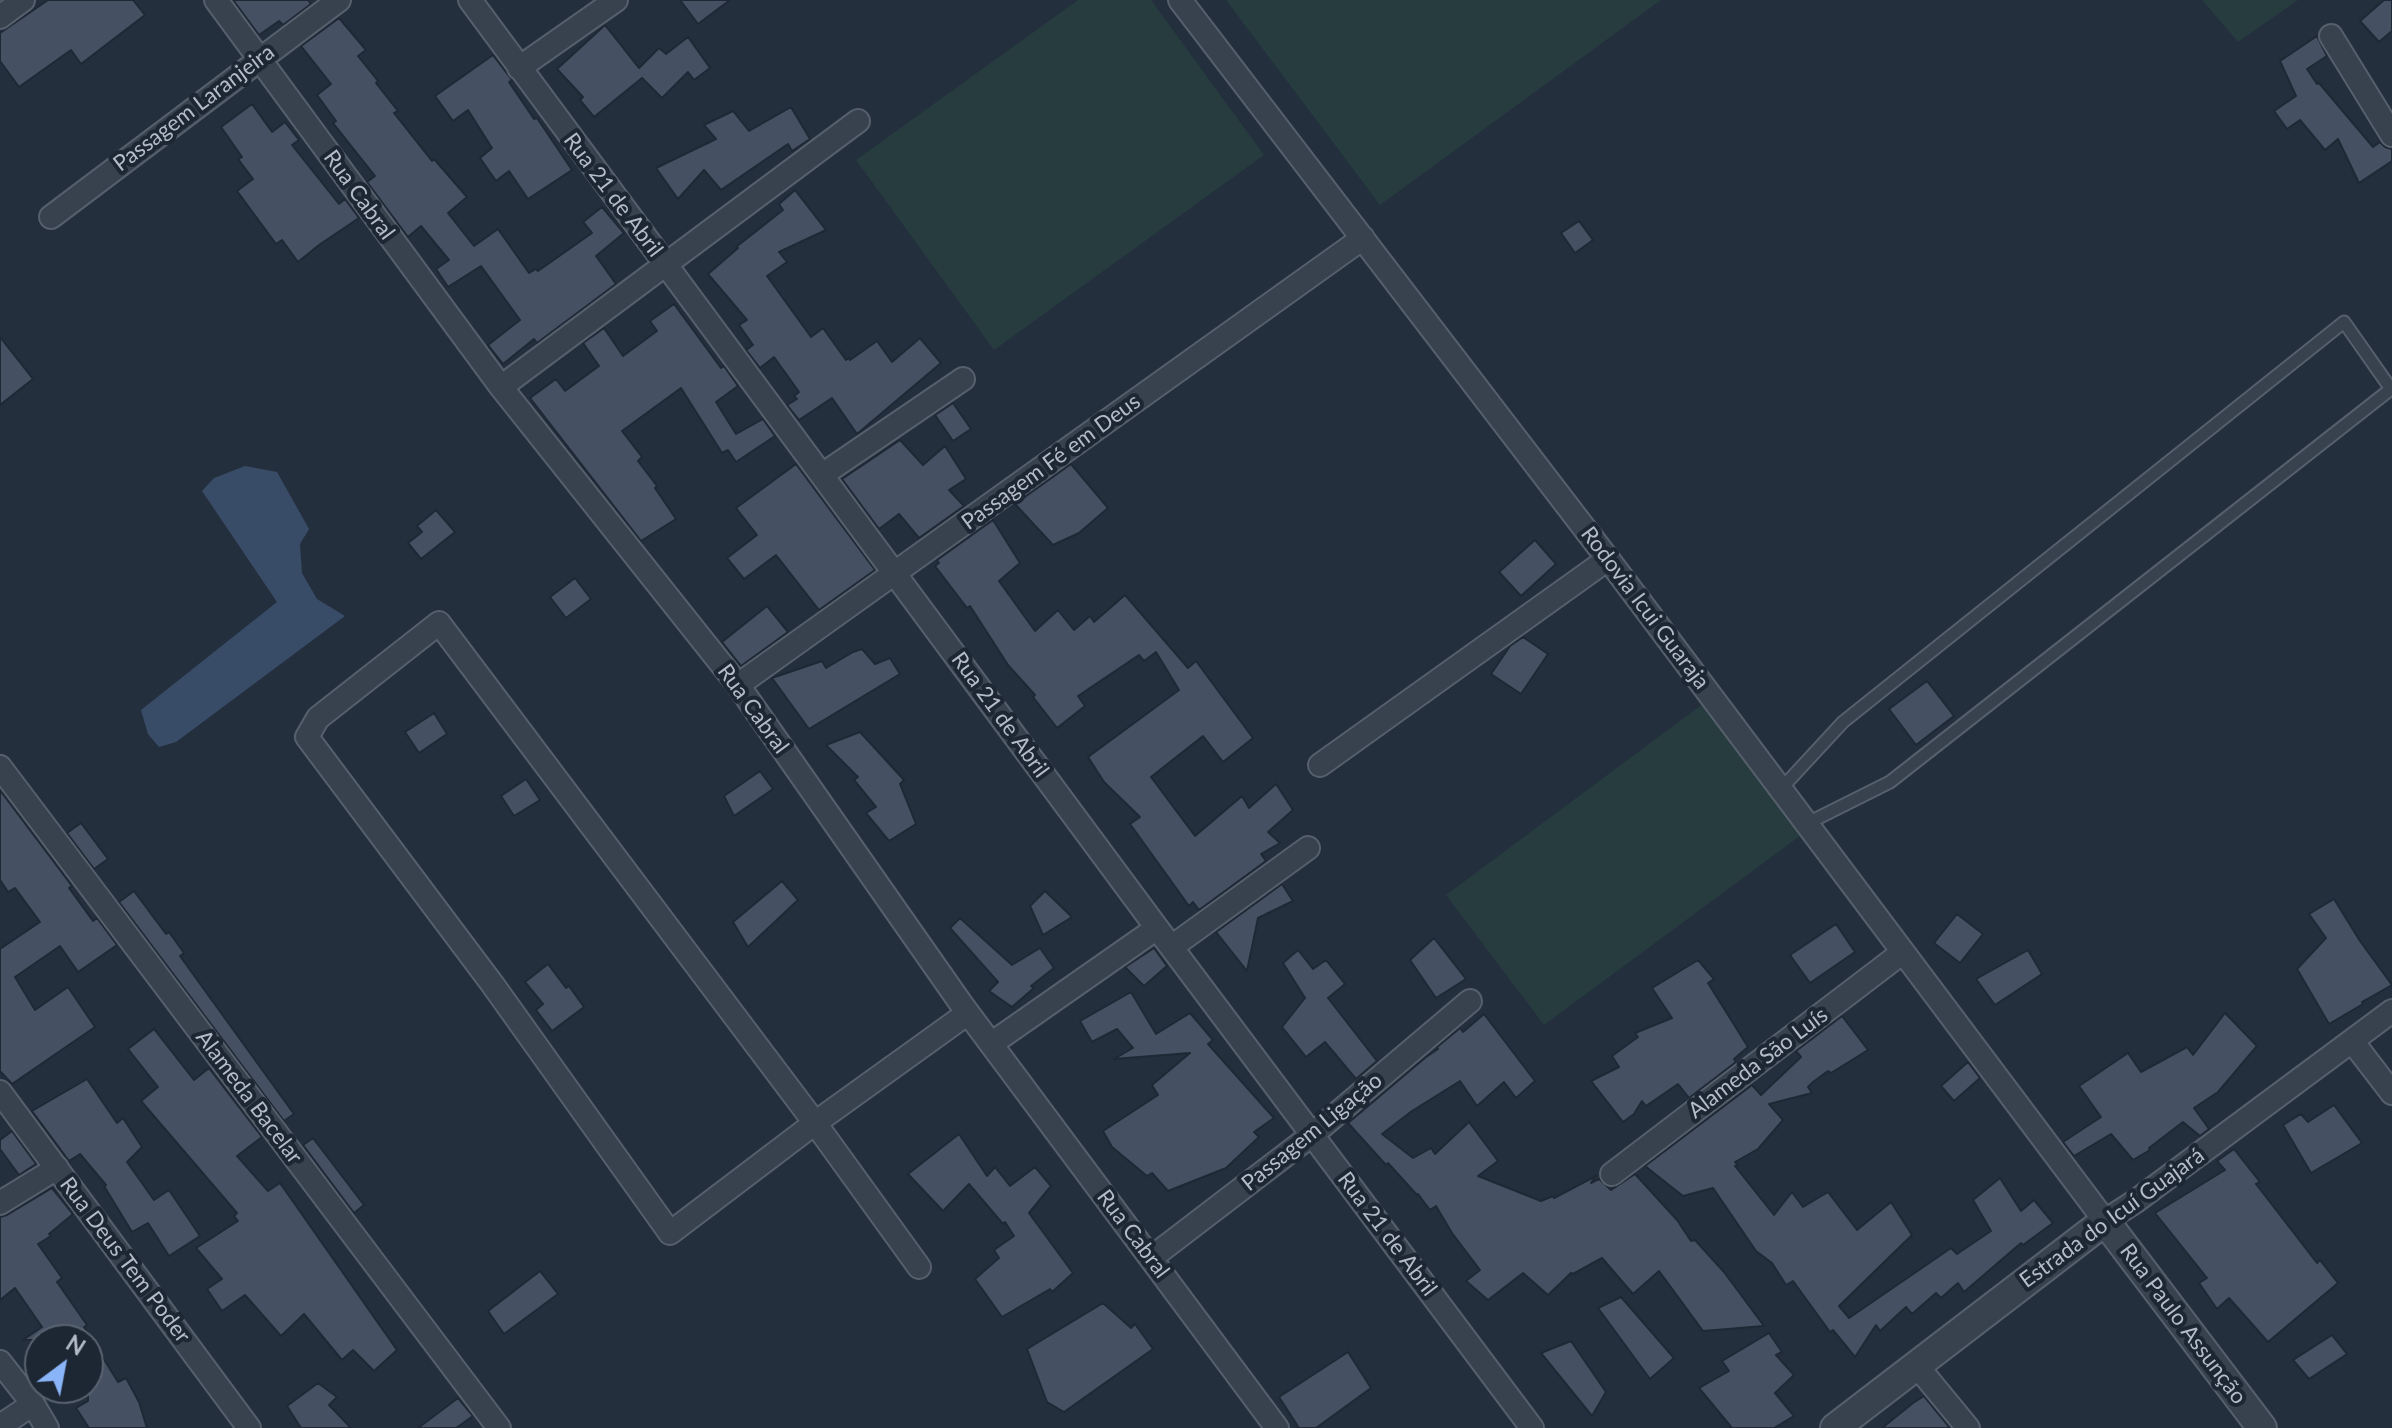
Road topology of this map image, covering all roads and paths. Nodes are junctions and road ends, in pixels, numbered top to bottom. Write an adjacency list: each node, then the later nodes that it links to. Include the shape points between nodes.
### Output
1 (23, 0): 7 (street)
2 (216, 0): 9 (street, Rua Cabral)
3 (339, 0): 9 (street, Passagem Laranjeira)
4 (470, 0): 10 (street, Rua 21 de Abril)
5 (616, 0): 10 (street)
6 (1180, 0): 14 (street, Rodovia Icui Guaraja)
7 (0, 17)
8 (2331, 36): 12 (street)
9 (259, 58): 13 (street, Passagem Laranjeira); 17 (street, Rua Cabral)
10 (519, 68): 15 (street, Rua 21 de Abril)
11 (858, 121): 15 (street)
12 (2392, 135)
13 (51, 217)
14 (1363, 238): 19 (street, Rodovia Icui Guaraja); 20 (street, Passagem Fé em Deus)
15 (665, 264): 17 (street); 18 (street, Rua 21 de Abril)
16 (963, 379): 18 (street)
17 (501, 387): 21 (street, Rua Cabral)
18 (822, 475): 20 (street, Rua 21 de Abril)
19 (1608, 559): 22 (street); 24 (street, Rodovia Icui Guaraja)
20 (895, 573): 21 (street, Passagem Fé em Deus); 27 (street, Rua 21 de Abril)
21 (738, 685): 32 (street, Rua Cabral)
22 (1320, 765)
23 (0, 767): 52 (street, Alameda Bacelar)
24 (1781, 789): 25 (street, Rodovia Icui Guaraja); 25 (lane, via 1843,722 2344,322 2391,389 1890,782)
25 (1808, 823): 29 (street, Rodovia Icui Guaraja)
26 (1308, 848): 28 (street)
27 (1157, 928): 28 (street, Rua 21 de Abril); 34 (street)
28 (1173, 946): 38 (street, Rua 21 de Abril)
29 (1903, 952): 40 (street, Alameda São Luís); 42 (street, Rodovia Icui Guaraja)
30 (1470, 1001): 38 (street, Passagem Ligação)
31 (2392, 1011): 33 (street, Estrada do Icuí Guajará)
32 (968, 1013): 34 (street, Rua Cabral); 37 (street)
33 (2352, 1041): 36 (street); 42 (street, Estrada do Icuí Guajará)
34 (991, 1044): 43 (street, Rua Cabral)
35 (0, 1092): 39 (street, Rua Deus Tem Poder)
36 (2392, 1093)
37 (815, 1123): 37 (street, via 439,623 318,718 307,737 670,1233); 44 (street)
38 (1313, 1134): 43 (street, Passagem Ligação); 54 (street, Rua 21 de Abril)
39 (57, 1168): 41 (street); 51 (street, Rua Deus Tem Poder)
40 (1612, 1174)
41 (0, 1203)
42 (2105, 1221): 46 (street, Estrada do Icuí Guajará); 57 (street, Rua Paulo Assunção)
43 (1151, 1258): 53 (street, Rua Cabral)
44 (919, 1267)
45 (0, 1362): 47 (street)
46 (1917, 1366): 55 (street, Estrada do Icuí Guajará); 56 (street)
47 (24, 1393)
48 (33, 1404): 49 (street); 50 (street)
49 (0, 1426)
50 (47, 1428)
51 (249, 1428)
52 (499, 1428)
53 (1277, 1428)
54 (1532, 1428)
55 (1835, 1428)
56 (1968, 1428)
57 (2262, 1428)

